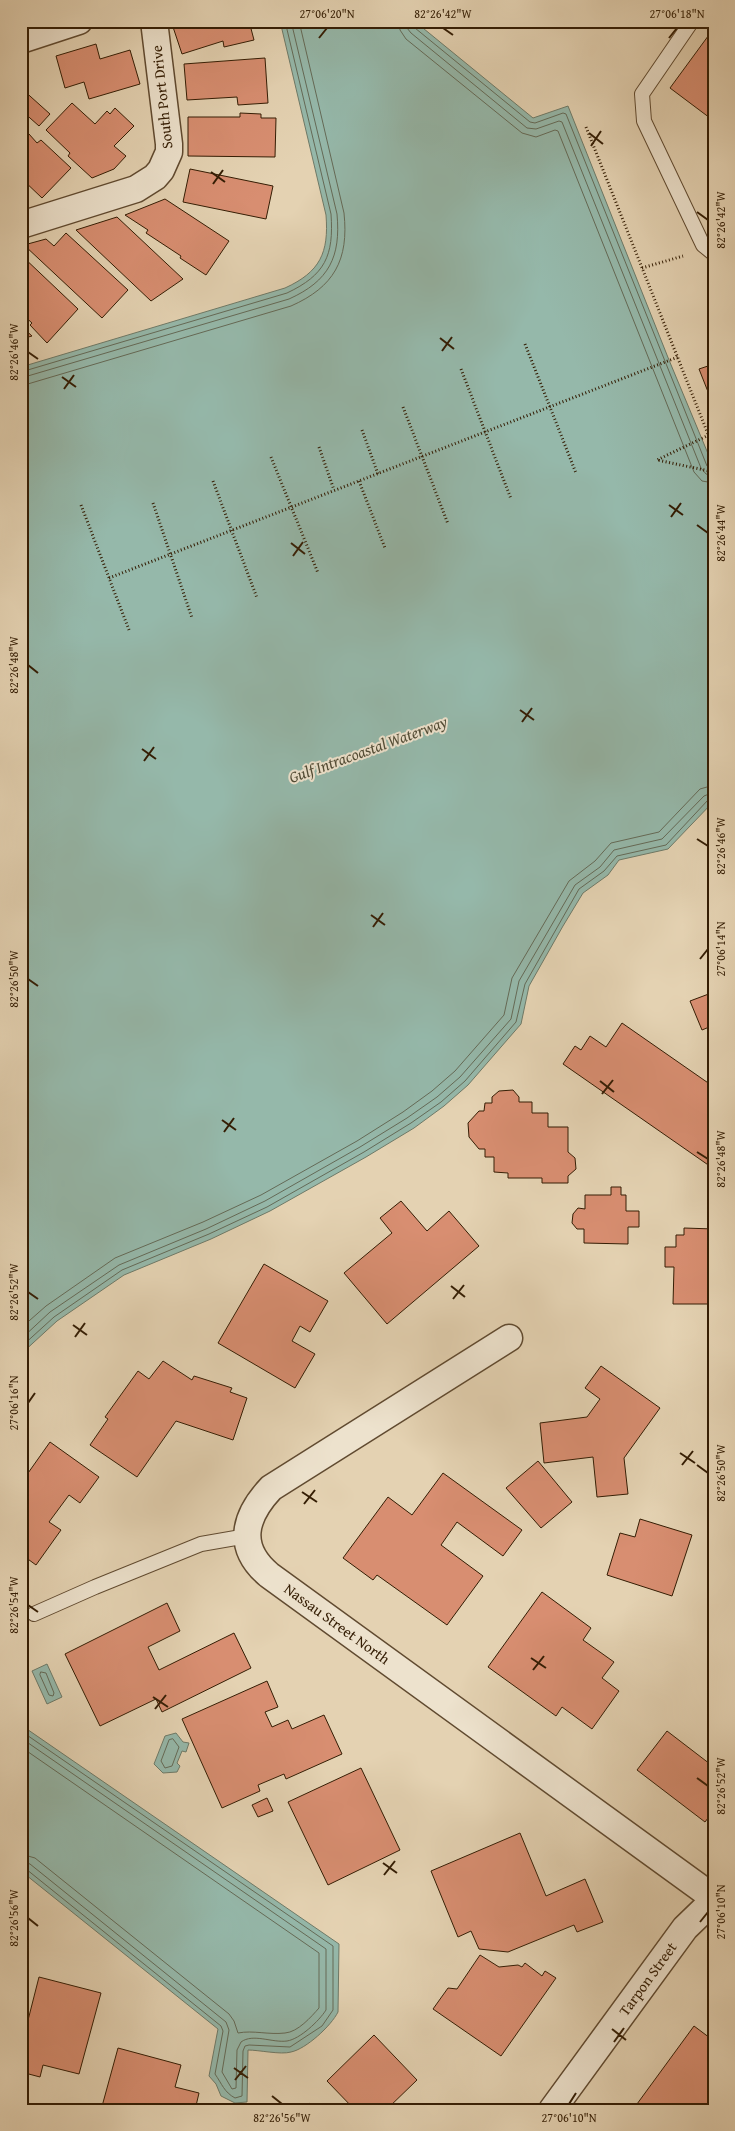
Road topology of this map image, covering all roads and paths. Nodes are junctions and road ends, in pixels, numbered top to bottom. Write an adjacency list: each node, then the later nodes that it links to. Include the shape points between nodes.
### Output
1 (79, 21): 4 (street)
2 (154, 21): 6 (street, South Port Drive, via 170,144 161,170 136,189)
3 (692, 21): 7 (lane, via 642,94 644,121)
4 (21, 40)
5 (586, 127): 9 (path)
6 (21, 225)
7 (702, 245): 8 (lane); 9 (path, via 684,255)
8 (714, 254)
9 (642, 268): 11 (path)
10 (525, 344): 14 (path)
11 (678, 357): 14 (path); 17 (path)
12 (462, 369): 16 (path)
13 (402, 407): 20 (path)
14 (550, 407): 16 (path); 23 (path)
15 (362, 430): 24 (path)
16 (485, 431): 20 (path); 28 (path)
17 (710, 435): 19 (path); 22 (path, via 657,460)
18 (319, 447): 27 (path)
19 (714, 449)
20 (422, 456): 24 (path); 32 (path)
21 (271, 457): 31 (path)
22 (714, 472)
23 (576, 473)
24 (378, 474): 25 (path)
25 (359, 480): 27 (path); 34 (path)
26 (213, 481): 33 (path)
27 (334, 490): 31 (path)
28 (511, 499)
29 (153, 503): 35 (path)
30 (81, 506): 37 (path)
31 (292, 507): 33 (path); 36 (path)
32 (448, 524)
33 (232, 530): 35 (path); 38 (path)
34 (385, 548)
35 (170, 554): 37 (path); 39 (path)
36 (318, 573)
37 (109, 578): 40 (path)
38 (257, 598)
39 (192, 618)
40 (129, 630)
41 (509, 1338): 42 (street, via 270,1488 253,1511)
42 (247, 1536): 43 (lane, via 201,1544); 44 (street, Nassau Street North, via 254,1559 269,1575)
43 (34, 1614)
44 (714, 1899): 45 (street, Tarpon Street, via 685,1928)
45 (552, 2110)

